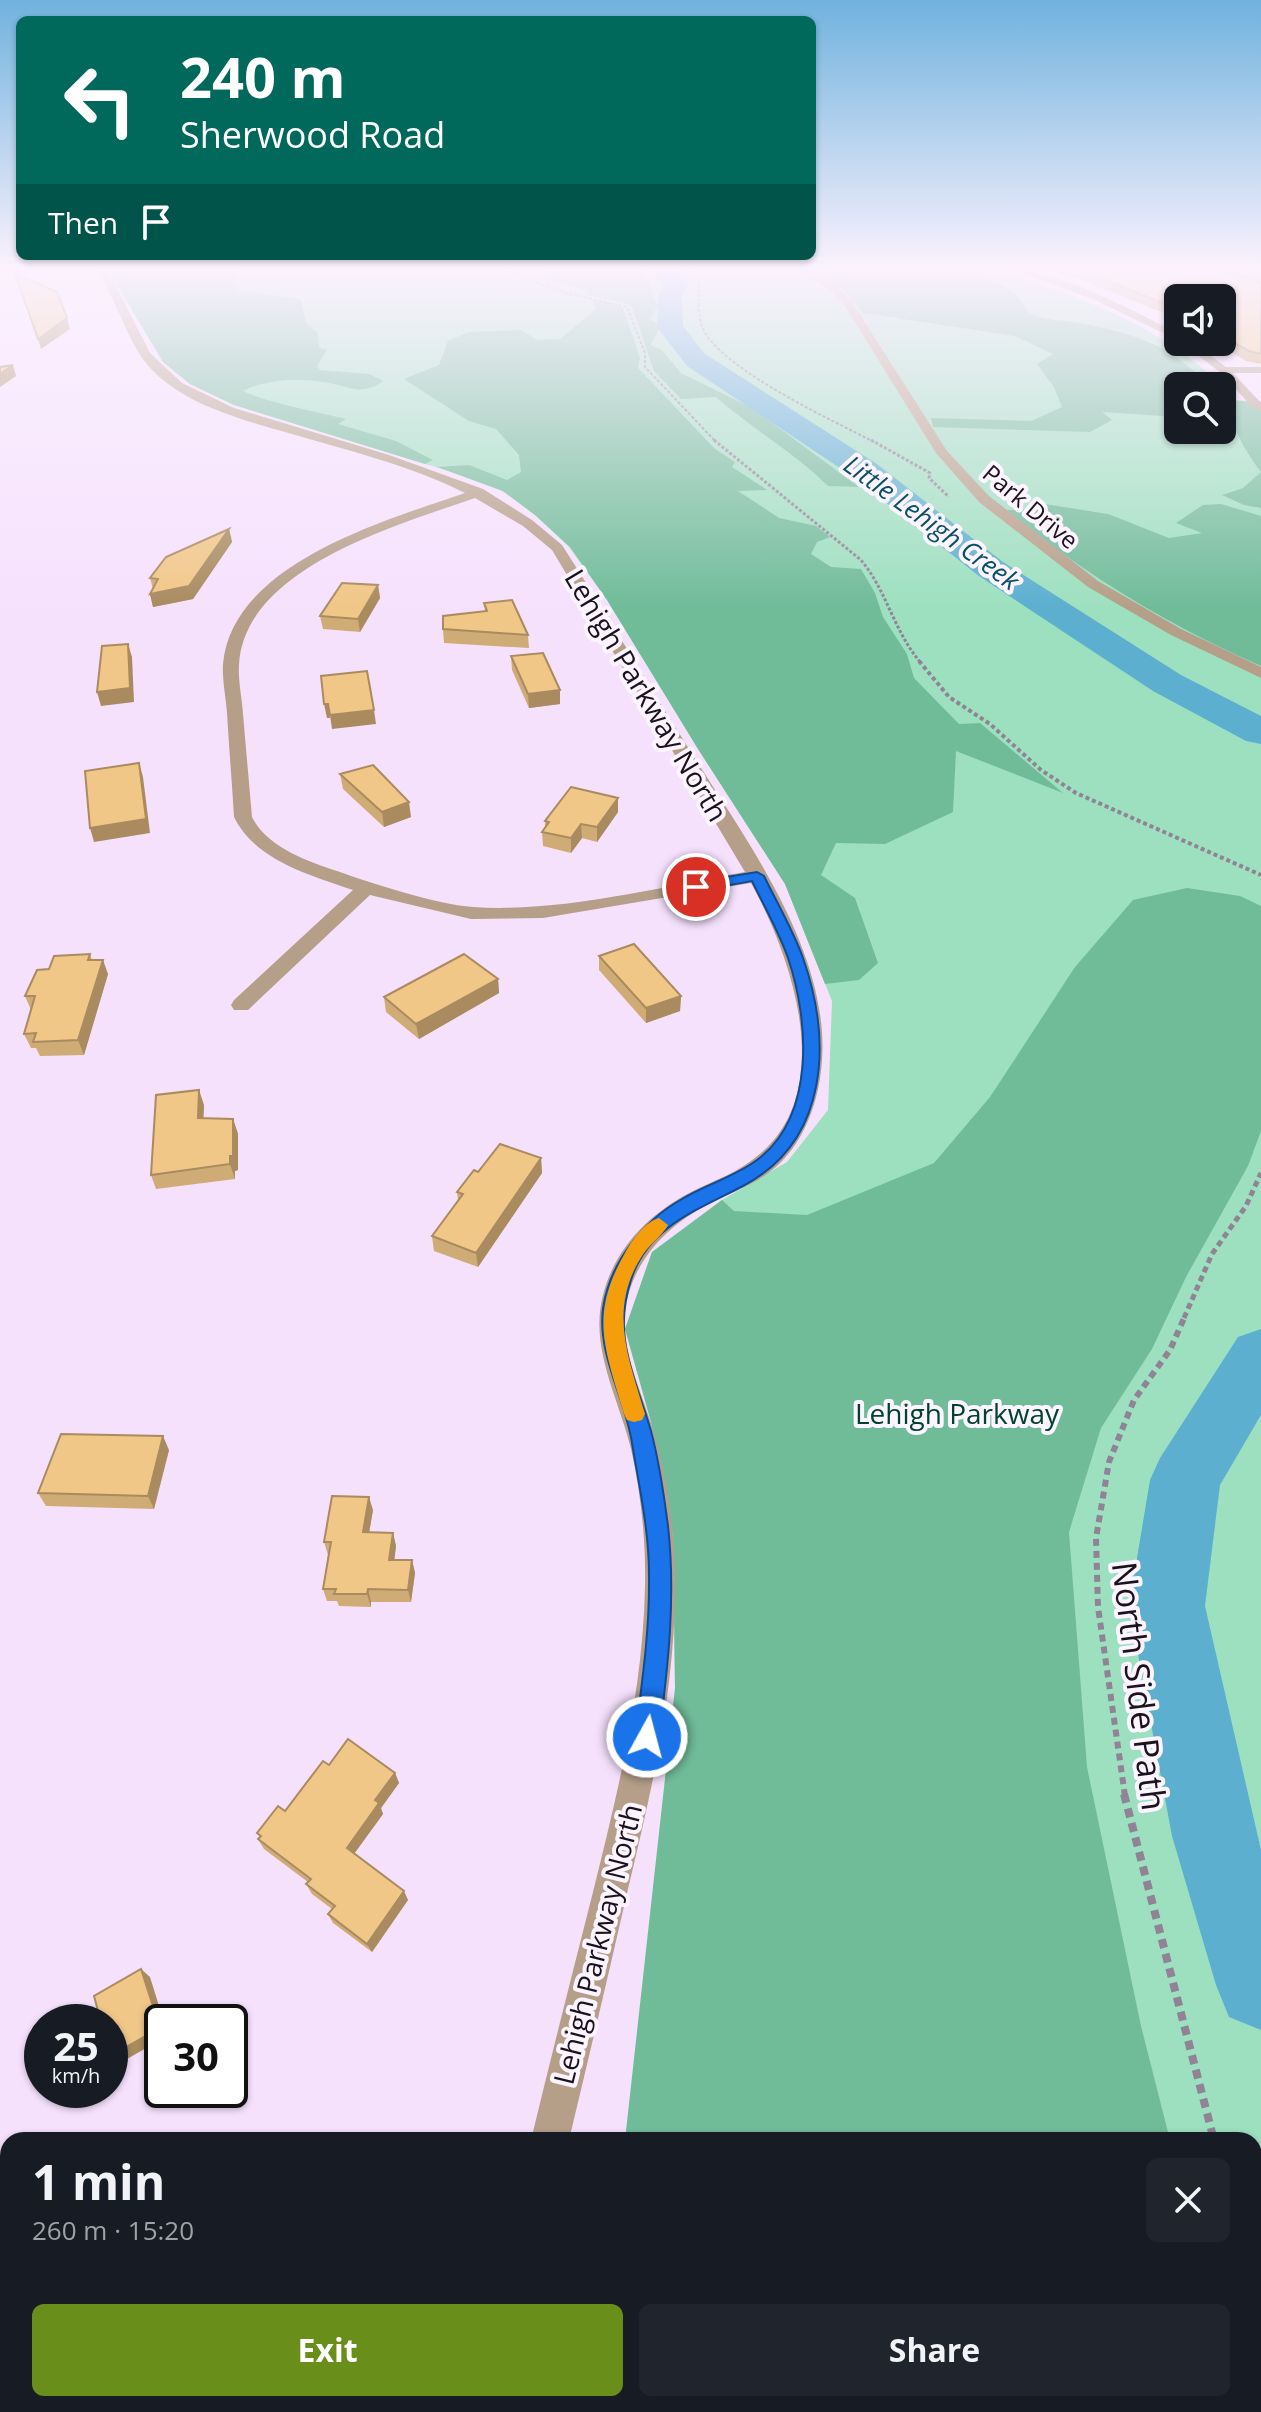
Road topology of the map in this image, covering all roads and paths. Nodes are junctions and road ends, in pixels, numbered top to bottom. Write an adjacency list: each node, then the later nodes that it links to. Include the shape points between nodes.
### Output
1 (174, 383): 6 (street, Lehigh Parkway North, via 239,413)
2 (660, 383): 8 (path, via 723,450 861,560 874,576 903,642 949,697 1076,793)
3 (898, 383): 7 (street, Park Drive, via 942,453 984,499 1093,584)
4 (1236, 383): 5 (street)
5 (1259, 408)
6 (479, 492): 9 (street, Lehigh Parkway North, via 523,518 557,548); 10 (street, via 346,541 301,566 251,611 234,645 243,817 250,831 277,854)
7 (1261, 673)
8 (1261, 875)
9 (757, 876): 10 (street, via 507,915 471,913); 13 (street, Lehigh Parkway North, via 795,956 807,998 809,1072 800,1119 786,1143 765,1164 661,1223 638,1247 613,1307 613,1340 655,1501 658,1652 642,1758)
10 (366, 888): 11 (street)
11 (241, 1005)
12 (1261, 1173): 14 (path, North Side Path, via 1246,1206 1212,1254 1170,1350 1134,1400 1109,1462 1096,1538 1098,1607 1126,1805)
13 (552, 2132)
14 (1212, 2132)

